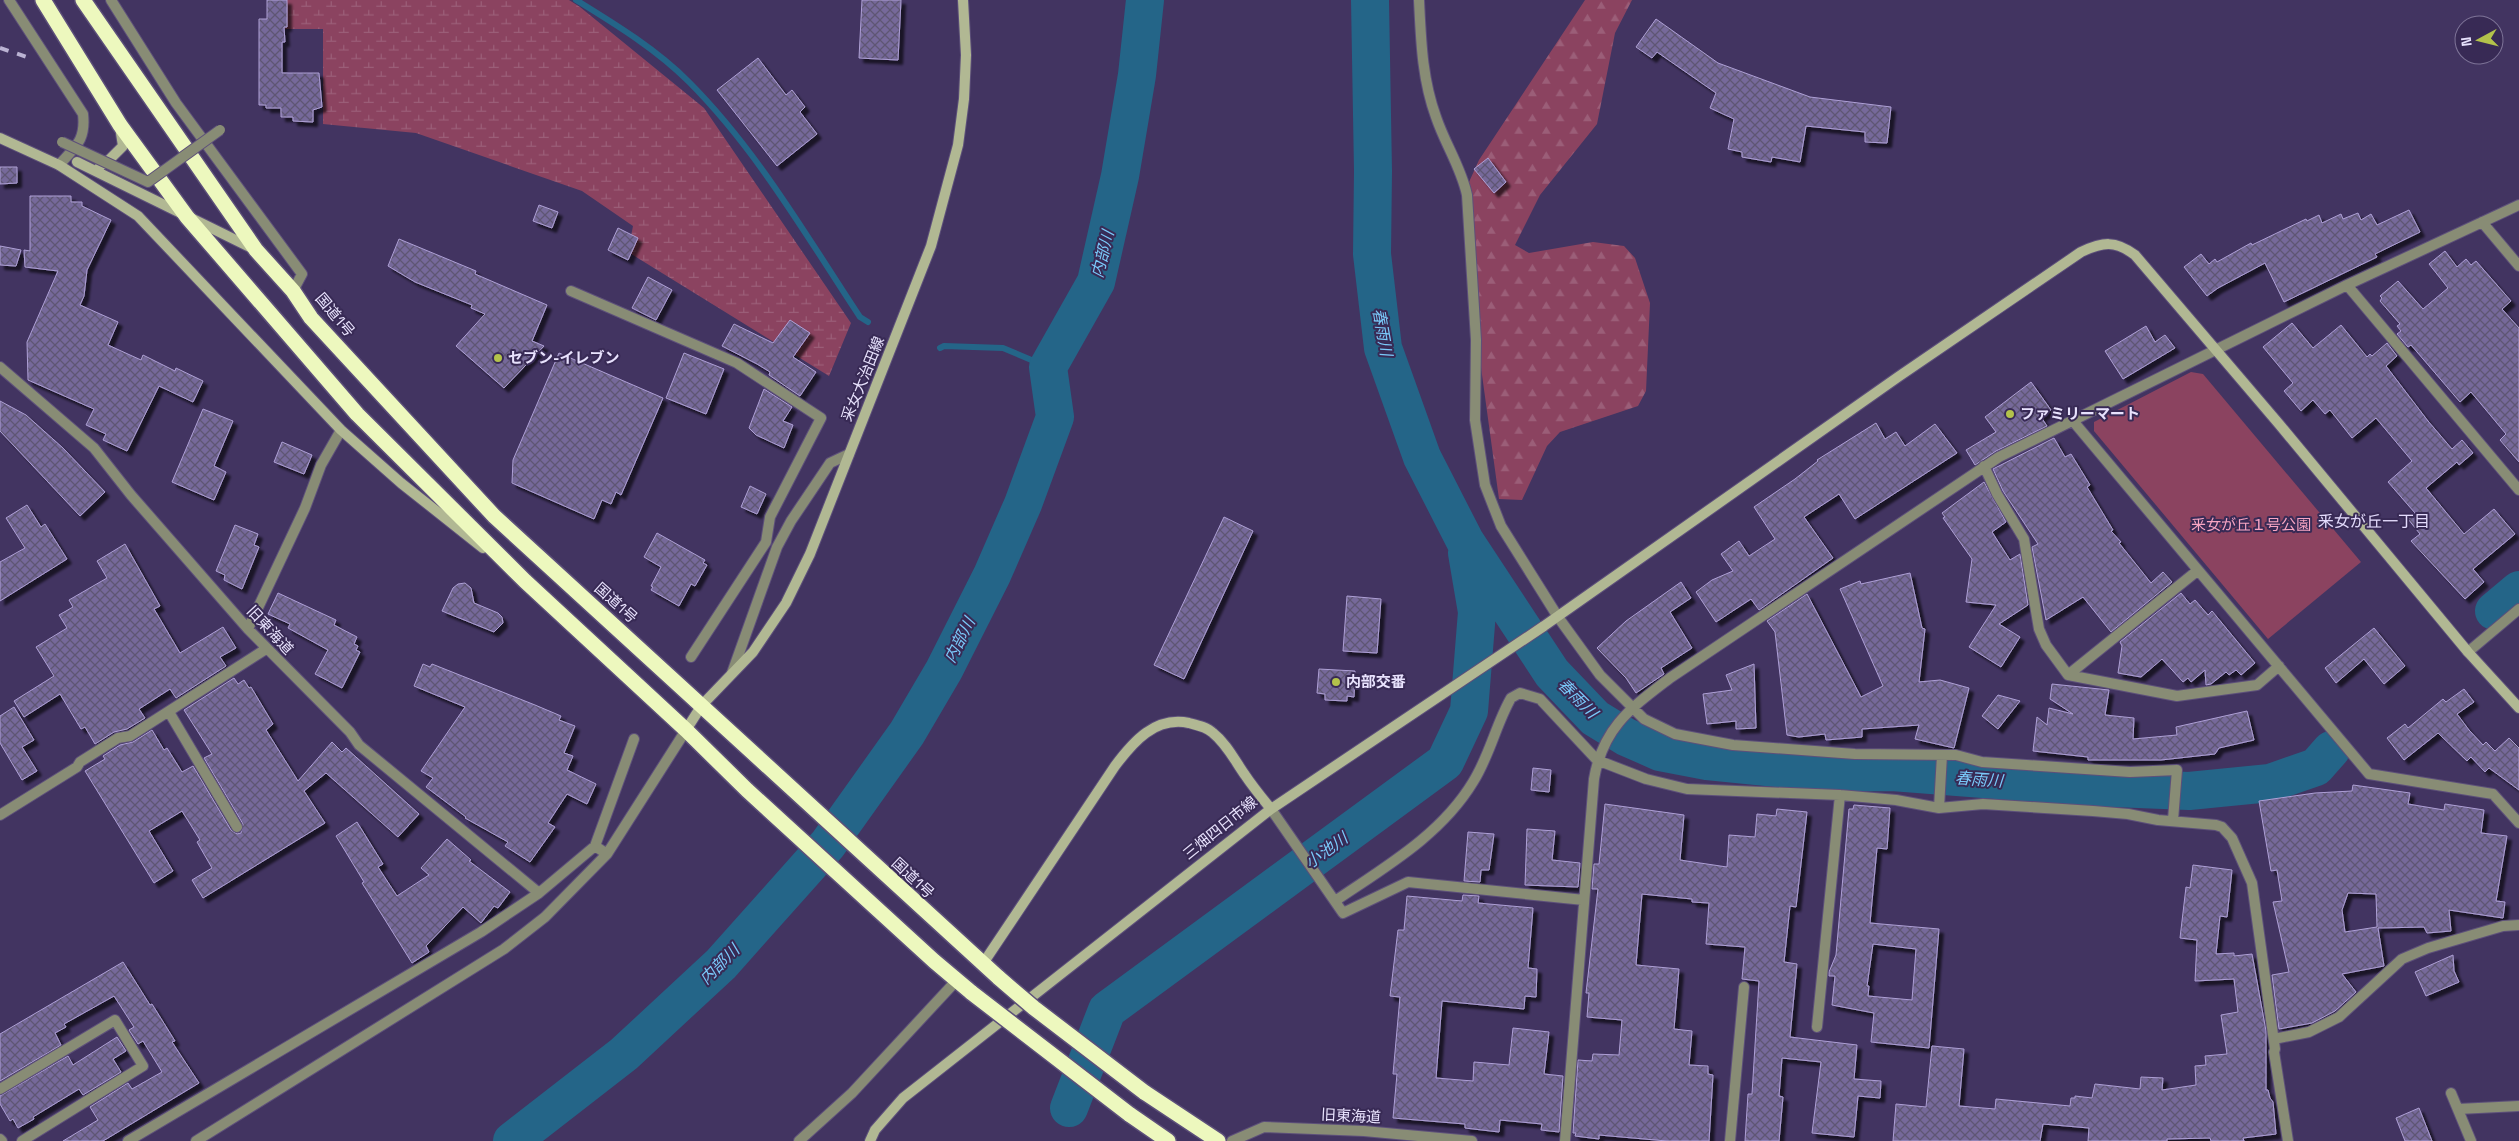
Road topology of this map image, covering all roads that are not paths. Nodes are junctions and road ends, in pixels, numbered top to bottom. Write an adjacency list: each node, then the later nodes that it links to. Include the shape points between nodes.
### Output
1 (9, 0): 12 (street, via 83,114 85,130)
2 (43, 0): 7 (highway)
3 (83, 0): 16 (highway, 国道1号)
4 (112, 0): 19 (street, via 176,103 302,274)
5 (963, 0): 25 (main road, 采女大治田線, via 966,55 958,145 931,246)
6 (1419, 0): 33 (street, via 1423,71 1430,101 1468,195 1476,340 1474,420 1483,477 1501,526)
7 (120, 125): 11 (main road, via 123,146 110,159 99,167); 14 (highway)
8 (220, 130): 10 (street, bridge, via 148,182)
9 (0, 138): 12 (main road)
10 (62, 142)
11 (77, 162): 12 (main road); 14 (main road)
12 (59, 165): 24 (main road, via 138,216)
13 (2519, 205): 15 (street)
14 (187, 217): 16 (main road); 31 (highway, via 357,414)
15 (2482, 222): 17 (street); 18 (street)
16 (256, 250): 19 (highway, 国道1号)
17 (2519, 266)
18 (2347, 284): 21 (street); 27 (street)
19 (293, 291): 41 (highway, 国道1号, via 311,318 494,516)
20 (571, 291): 28 (street, via 737,363 822,418 770,517)
21 (2216, 349): 23 (street); 33 (main road, via 2135,255 2115,244 2101,243 2081,252 1898,377); 36 (main road)
22 (0, 367): 34 (street, 旧東海道, via 94,448)
23 (2073, 422): 26 (street); 30 (street)
24 (341, 430): 31 (main road, via 401,483); 34 (street, via 321,465 305,508)
25 (849, 454): 29 (street, via 830,463); 39 (main road, 采女大治田線, via 810,554 786,603 753,652)
26 (1984, 466): 40 (street, via 1996,494 2024,539 2039,629 2046,645); 42 (street)
27 (2519, 490)
28 (766, 542): 29 (street); 37 (street)
29 (777, 547): 39 (street)
30 (2197, 571): 38 (street); 40 (street)
31 (525, 581): 45 (highway)
32 (2519, 610): 36 (street)
33 (1558, 617): 42 (street, via 1600,675); 51 (main road)
34 (248, 628): 35 (street, 旧東海道)
35 (266, 649): 44 (street); 58 (street, 旧東海道, via 350,732 359,745)
36 (2468, 652): 43 (main road)
37 (691, 657)
38 (2279, 666): 40 (street, via 2257,685 2177,696); 54 (street, via 2369,774 2493,794)
39 (732, 673): 41 (main road, 采女大治田線)
40 (2068, 675)
41 (702, 705): 45 (main road, 采女大治田線); 62 (highway, 国道1号)
42 (1633, 706): 47 (street, via 1644,719 1675,734 1733,744); 48 (street, via 1602,746)
43 (2519, 708)
44 (168, 712): 52 (street, via 130,736 118,738); 55 (street)
45 (686, 730): 57 (street); 63 (highway)
46 (634, 738): 56 (street)
47 (1942, 759): 50 (street); 53 (street, via 1956,755 1982,762 2130,772 2177,770)
48 (1597, 760): 49 (street, via 1646,779 1687,789); 59 (street, via 1540,699 1520,693 1511,698 1483,765 1448,816 1421,841); 60 (street)
49 (1840, 795): 50 (street); 65 (street)
50 (1939, 802): 53 (street)
51 (1271, 809): 59 (street); 62 (main road, 三畑四日市線, via 1228,748 1212,732 1180,721 1151,729 1132,743 1114,766); 71 (main road, 三畑四日市線, via 902,1098)
52 (0, 815)
53 (2173, 816): 66 (street, via 2222,827 2232,838 2252,883)
54 (2519, 823)
55 (237, 827)
56 (595, 846): 57 (street); 58 (street)
57 (606, 854): 74 (street, via 545,916 504,949)
58 (539, 893): 73 (street, via 481,932)
59 (1334, 900): 60 (street, via 1343,913 1408,882)
60 (1584, 900): 82 (street)
61 (2519, 925): 66 (street, via 2503,926 2402,959 2339,1017 2309,1032)
62 (982, 964): 79 (highway, 国道1号, bridge, via 1144,1092)
63 (956, 981): 75 (street, via 852,1093); 78 (highway, bridge)
64 (1744, 987): 83 (street)
65 (1817, 1027)
66 (2274, 1039): 84 (street)
67 (0, 1089): 72 (street, via 115,1020 143,1066)
68 (2451, 1093): 70 (street)
69 (2519, 1106): 70 (street)
70 (2458, 1109): 85 (street)
71 (876, 1130): 76 (street); 77 (main road, 三畑四日市線)
72 (22, 1141)
73 (128, 1141)
74 (196, 1141)
75 (799, 1141)
76 (863, 1141)
77 (870, 1141)
78 (1167, 1141)
79 (1218, 1141)
80 (1232, 1141): 81 (street, 旧東海道, via 1264,1127 1364,1131)
81 (1472, 1141)
82 (1565, 1141)
83 (1730, 1141)
84 (2288, 1141)
85 (2471, 1141)

